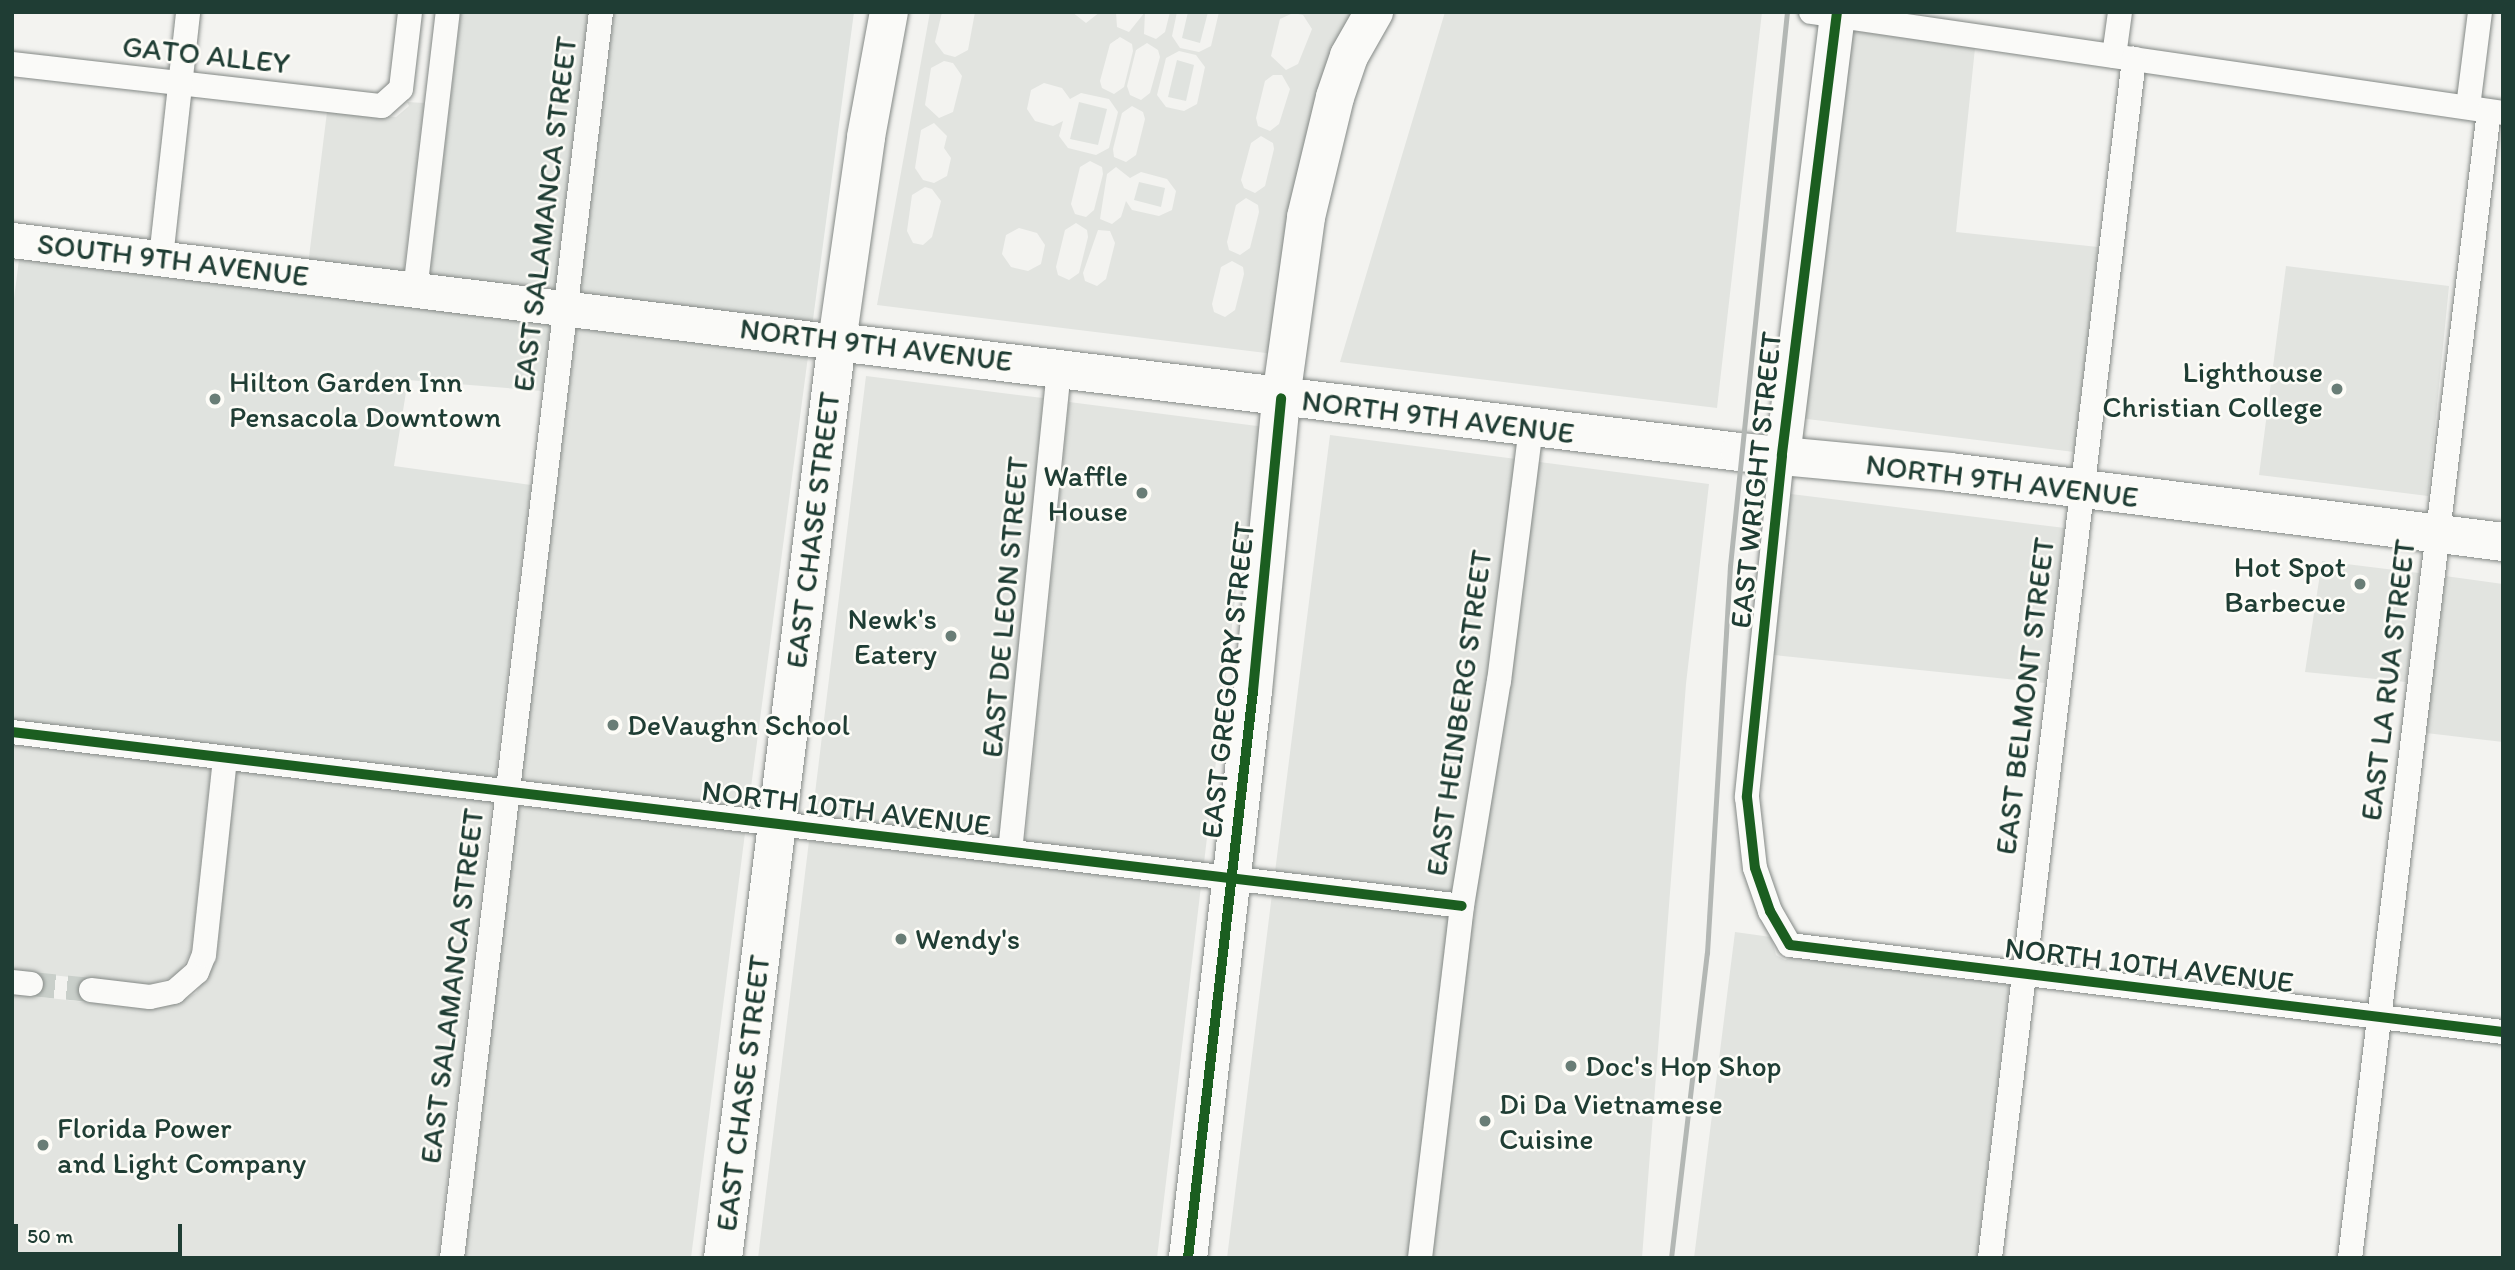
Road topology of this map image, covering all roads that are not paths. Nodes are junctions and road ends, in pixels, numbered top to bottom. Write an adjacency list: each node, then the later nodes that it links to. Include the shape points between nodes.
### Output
1 (188, 12): 15 (street)
2 (410, 12): 15 (street, GATO ALLEY, via 401,89 392,101 373,107)
3 (448, 12): 21 (street)
4 (601, 12): 22 (street, EAST SALAMANCA STREET)
5 (871, 12): 17 (main road, EAST CHASE STREET)
6 (889, 12): 17 (main road, EAST CHASE STREET)
7 (1365, 12): 12 (main road, EAST GREGORY STREET)
8 (1374, 12): 12 (main road)
9 (2120, 12): 13 (street, EAST BELMONT STREET)
10 (2480, 12): 16 (street, EAST LA RUA STREET)
11 (1828, 14): 13 (street); 27 (street, EAST WRIGHT STREET)
12 (1349, 56): 25 (main road, EAST GREGORY STREET, via 1314,180)
13 (2124, 57): 16 (street); 28 (street, EAST BELMONT STREET)
14 (12, 64): 15 (street, GATO ALLEY)
15 (180, 84): 19 (street)
16 (2487, 110): 29 (street, EAST LA RUA STREET)
17 (866, 137): 23 (main road, EAST CHASE STREET)
18 (12, 240): 19 (street, SOUTH 9TH AVENUE)
19 (161, 258): 20 (street, SOUTH 9TH AVENUE)
20 (333, 280): 21 (street, NORTH 9TH AVENUE)
21 (415, 291): 22 (street, NORTH 9TH AVENUE)
22 (565, 309): 23 (street, NORTH 9TH AVENUE, via 743,327); 33 (street, EAST SALAMANCA STREET)
23 (837, 342): 24 (main road, NORTH 9TH AVENUE); 34 (main road, EAST CHASE STREET)
24 (1059, 368): 25 (main road, NORTH 9TH AVENUE); 35 (street, EAST DE LEON STREET)
25 (1281, 398): 26 (main road, NORTH 9TH AVENUE); 36 (main road, EAST GREGORY STREET)
26 (1531, 428): 27 (main road, NORTH 9TH AVENUE); 37 (street, EAST HEINBERG STREET, via 1499,681)
27 (1782, 456): 28 (main road, NORTH 9TH AVENUE, via 1950,472); 38 (street, EAST WRIGHT STREET, via 1747,797 1755,868 1770,911)
28 (2082, 491): 29 (main road, NORTH 9TH AVENUE); 39 (street, EAST BELMONT STREET)
29 (2437, 534): 30 (main road, NORTH 9TH AVENUE); 41 (street, EAST LA RUA STREET)
30 (2503, 542)
31 (12, 732): 32 (street, NORTH 10TH AVENUE)
32 (225, 759): 33 (street, NORTH 10TH AVENUE); 40 (street, via 204,955 197,972 174,992 150,997)
33 (506, 792): 34 (street, NORTH 10TH AVENUE); 43 (street, EAST SALAMANCA STREET)
34 (775, 825): 35 (street, NORTH 10TH AVENUE); 44 (main road, EAST CHASE STREET)
35 (1010, 852): 36 (street, NORTH 10TH AVENUE)
36 (1232, 878): 37 (street, NORTH 10TH AVENUE); 45 (main road, EAST GREGORY STREET)
37 (1462, 906): 46 (street, EAST HEINBERG STREET)
38 (1790, 945): 39 (street, NORTH 10TH AVENUE)
39 (2023, 975): 41 (street, NORTH 10TH AVENUE); 47 (street, EAST BELMONT STREET)
40 (91, 990)
41 (2379, 1017): 42 (street, NORTH 10TH AVENUE); 48 (street, EAST LA RUA STREET)
42 (2503, 1032)
43 (452, 1258)
44 (723, 1258)
45 (1188, 1258)
46 (1420, 1258)
47 (1990, 1258)
48 (2350, 1258)

